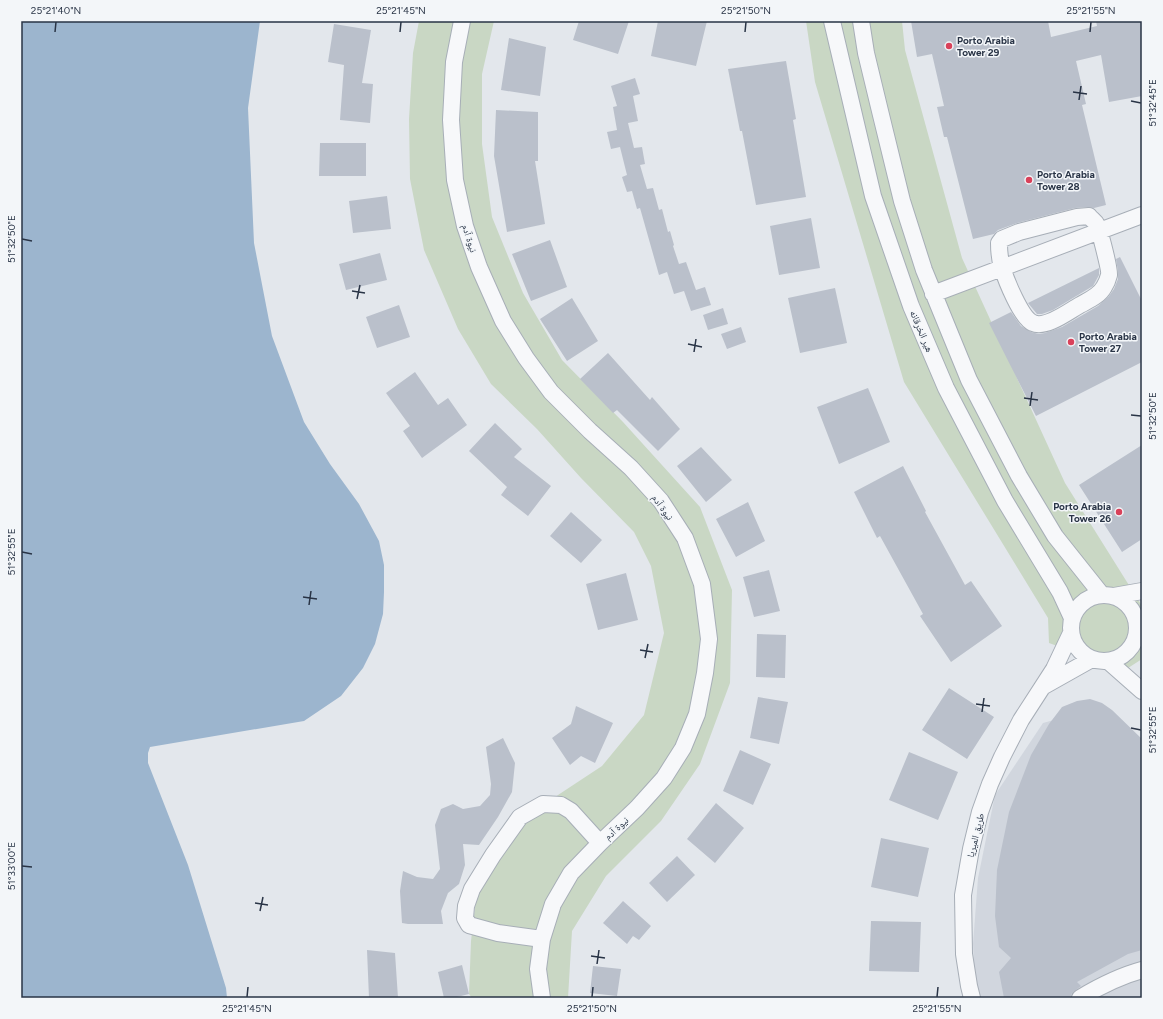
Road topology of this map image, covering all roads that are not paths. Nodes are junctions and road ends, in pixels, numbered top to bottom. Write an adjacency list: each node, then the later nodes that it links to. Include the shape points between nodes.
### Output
1 (462, 21): 15 (street, نيوة آدم, via 454,62 452,113 455,180 465,226 479,267 503,321 551,392 631,468 661,501 685,538 702,584 709,639 697,714 683,748 664,778)
2 (832, 21): 10 (street, هير الخرقانه, via 873,196 911,306 946,388 1005,501 1060,592)
3 (861, 21): 7 (street, via 871,75 902,201)
4 (1142, 216): 5 (street)
5 (1099, 232): 6 (street); 6 (street, via 1096,223 1088,216 1013,234 998,243); 6 (street, via 1109,274 1105,286 1093,298 1052,321 1033,323 1024,316)
6 (1002, 268): 7 (street)
7 (933, 294): 9 (street, via 969,380 1019,476 1055,536)
8 (1142, 591): 9 (street)
9 (1108, 595): 10 (street, via 1086,600 1077,608); 11 (street, via 1128,606)
10 (1071, 625): 12 (street, via 1072,638 1078,649); 13 (street, طريق الميريا, via 1054,669)
11 (1139, 630): 12 (street, via 1125,653 1114,660)
12 (1100, 660): 13 (street, طريق الميريا); 14 (street)
13 (1042, 686): 19 (street, طريق الميريا, via 1002,756 980,812 971,849 963,895 964,954)
14 (1142, 691)
15 (600, 843): 16 (street, نيوة آدم, via 564,885 553,904); 16 (street, via 561,805 543,804 520,817 472,889 466,906 465,918 469,925 498,933)
16 (542, 939): 18 (street, نيوة آدم, via 538,969)
17 (1142, 970): 20 (street, via 1126,974)
18 (542, 998)
19 (972, 998)
20 (1080, 998)

